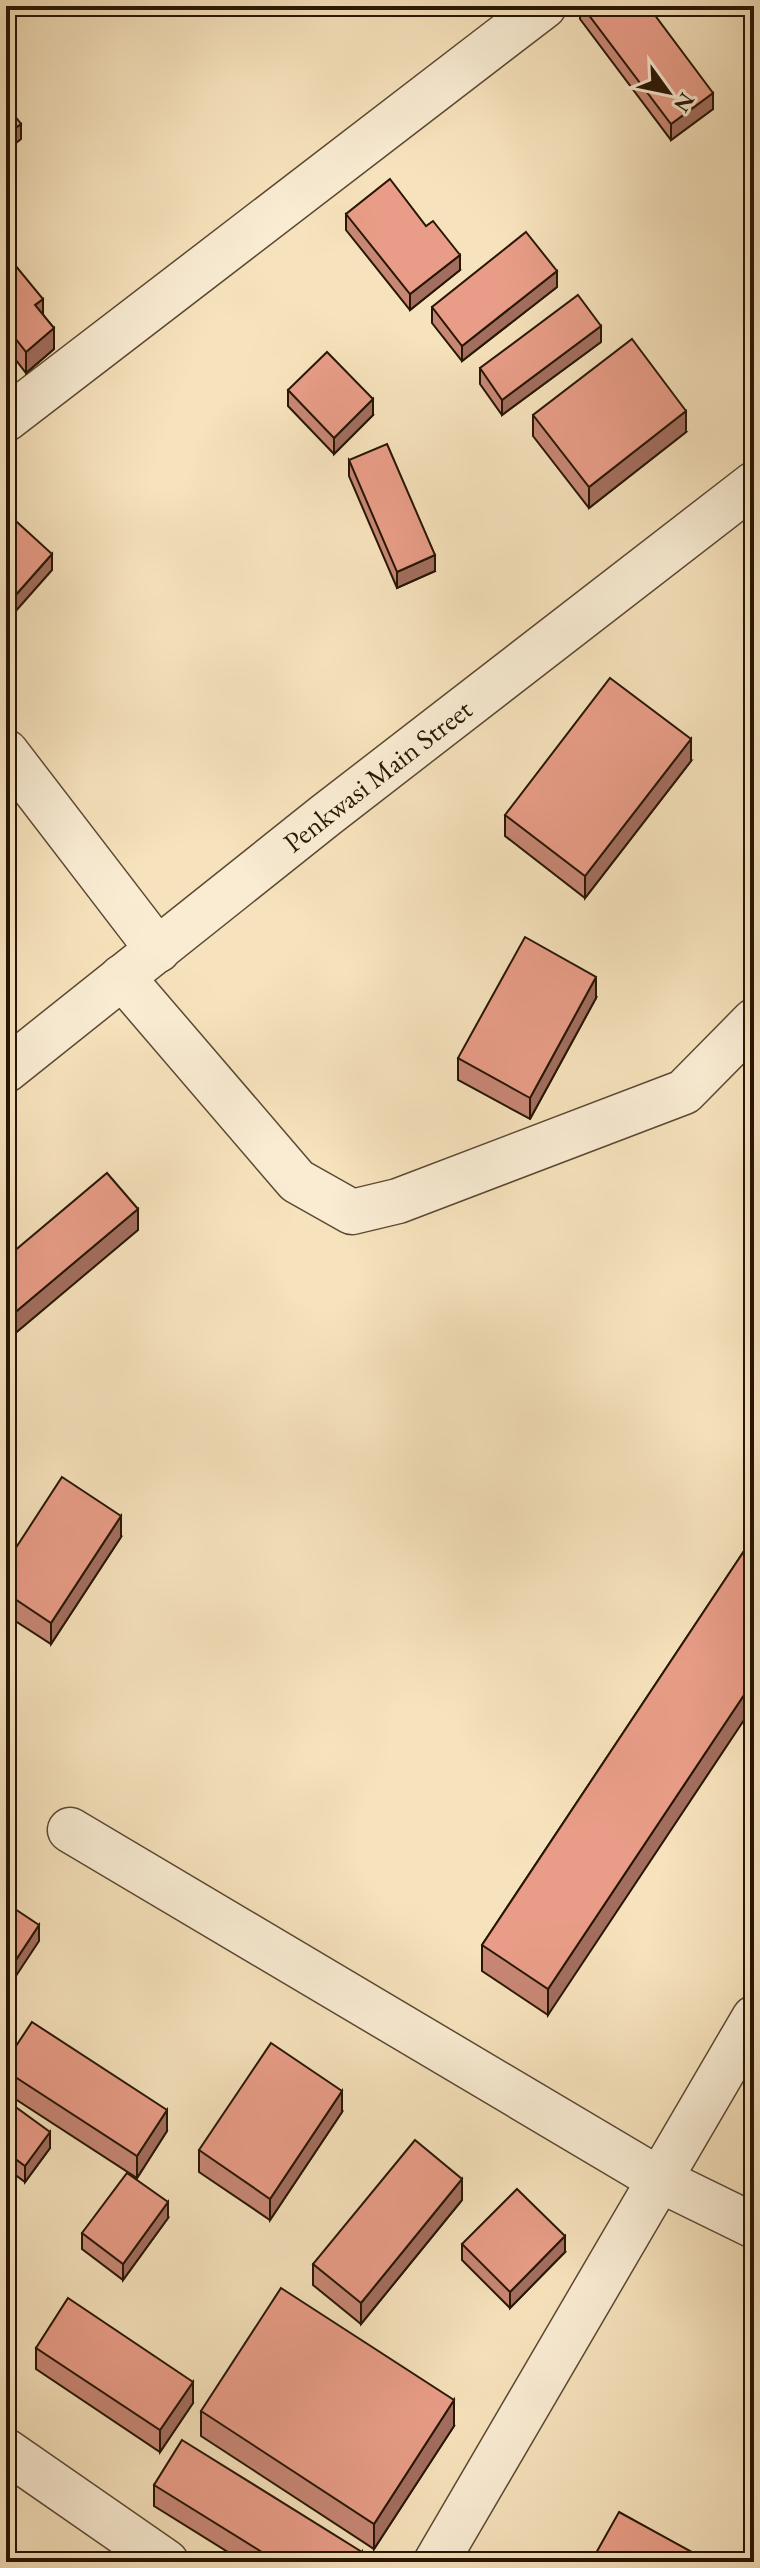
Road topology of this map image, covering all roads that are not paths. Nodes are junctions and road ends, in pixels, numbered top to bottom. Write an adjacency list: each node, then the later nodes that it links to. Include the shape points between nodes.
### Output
1 (544, 6): 2 (street)
2 (6, 419)
3 (754, 484): 5 (street, Penkwasi Main Street)
4 (6, 752): 5 (street)
5 (158, 950): 6 (street, Penkwasi Main Street)
6 (122, 977): 7 (street, via 297,1181 352,1212 398,1201 684,1092); 8 (street, Penkwasi Main Street)
7 (754, 1021)
8 (6, 1070)
9 (70, 1830): 11 (street)
10 (754, 2018): 11 (street)
11 (660, 2180): 12 (street); 15 (street)
12 (754, 2226)
13 (6, 2451): 14 (street)
14 (166, 2562)
15 (436, 2562)

